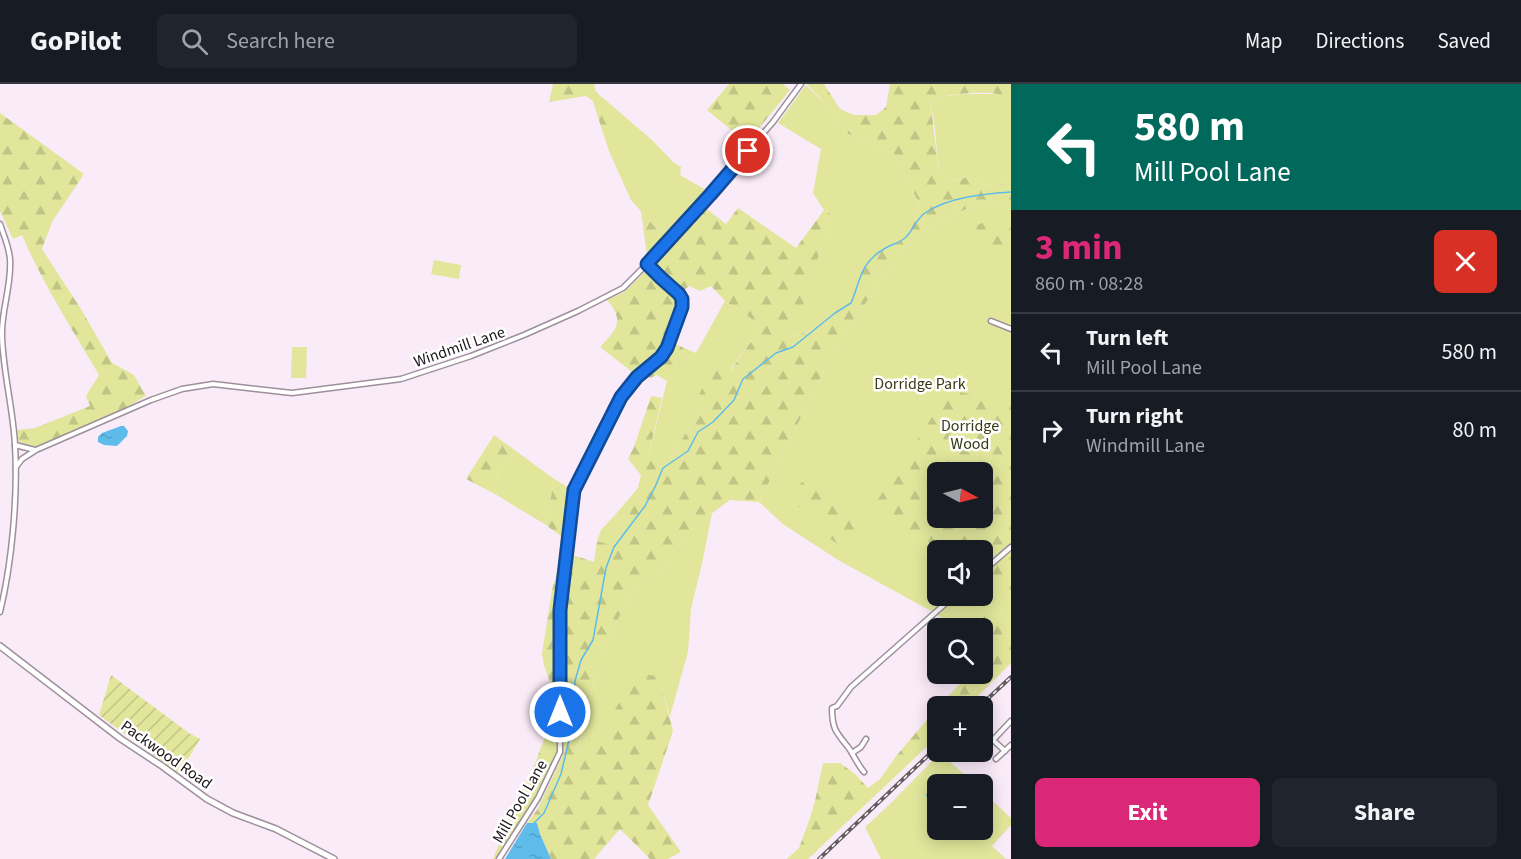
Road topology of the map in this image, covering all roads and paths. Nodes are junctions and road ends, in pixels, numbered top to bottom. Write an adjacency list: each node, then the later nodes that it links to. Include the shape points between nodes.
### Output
1 (801, 84): 3 (street, Windmill Lane, via 766,130)
2 (0, 224): 6 (street, via 10,260 2,338)
3 (647, 264): 7 (street, Windmill Lane, via 623,288 578,311 471,356 400,379 292,393 213,384 182,389); 22 (street, Mill Pool Lane, via 679,294 682,307 667,348 621,397 574,490 560,610 560,752 538,798)
4 (991, 321): 5 (street)
5 (1011, 329)
6 (15, 445): 7 (street); 8 (street)
7 (36, 450): 8 (street, Windmill Lane)
8 (16, 467): 12 (street)
9 (1011, 547): 10 (street)
10 (993, 563)
11 (942, 606): 18 (street, via 832,708 834,729)
12 (0, 612)
13 (0, 646): 21 (street, Packwood Road, via 207,799)
14 (1011, 721): 17 (street, via 993,740)
15 (867, 739): 18 (street)
16 (1011, 745): 17 (street)
17 (1005, 751): 19 (street)
18 (852, 753): 20 (street)
19 (996, 759)
20 (864, 772)
21 (334, 859)
22 (499, 859)

